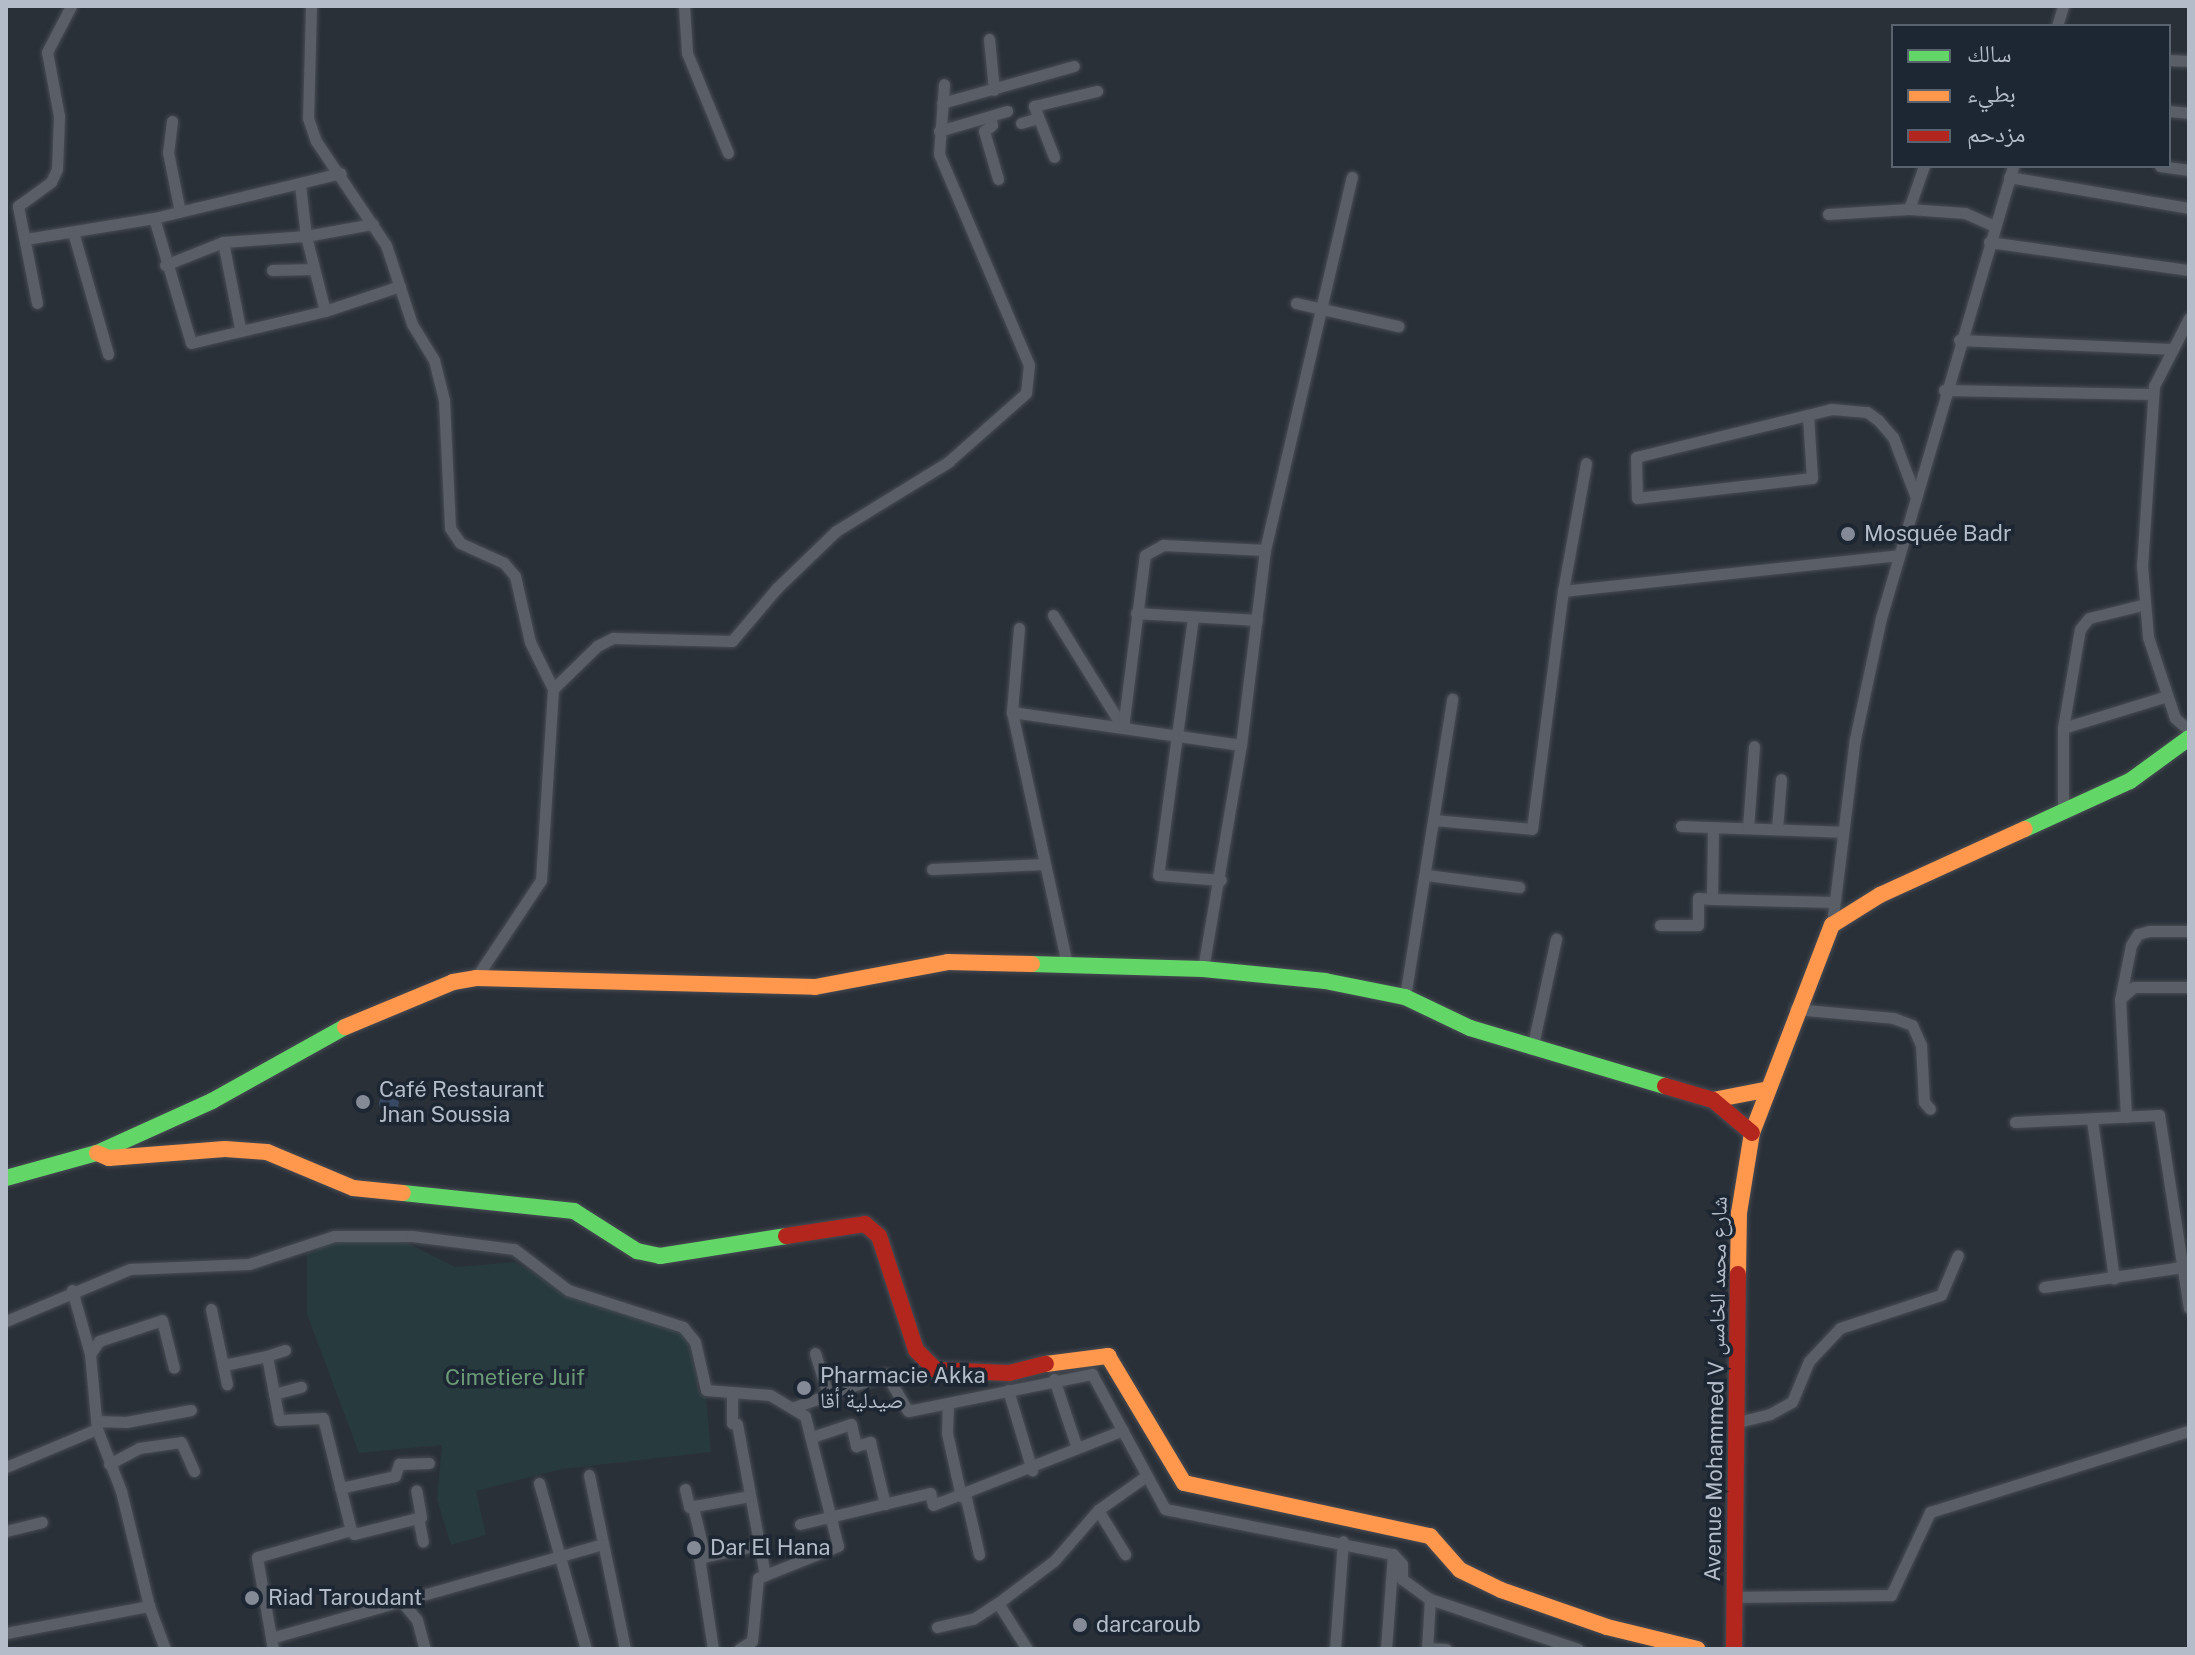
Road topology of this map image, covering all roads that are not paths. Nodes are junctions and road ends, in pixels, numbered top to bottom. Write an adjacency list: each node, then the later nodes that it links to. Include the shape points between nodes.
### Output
1 (71, 6): 33 (street, via 47,52 61,154 51,182 18,206)
2 (311, 6): 20 (street, via 308,118 316,141)
3 (684, 6): 16 (street, via 687,53)
4 (989, 39): 7 (street)
5 (1074, 66): 7 (street)
6 (944, 84): 9 (street)
7 (994, 90): 9 (street)
8 (1097, 91): 12 (street, via 1034,106)
9 (942, 103): 15 (street)
10 (1007, 111): 11 (street)
11 (990, 118): 15 (street); 22 (street, via 992,125 984,131)
12 (1038, 118): 14 (street); 17 (street)
13 (172, 121): 26 (street, via 168,152)
14 (1021, 123)
15 (939, 131): 65 (street, via 939,154 949,183 1029,365 1026,393 948,462 836,531 732,641 613,638 597,646)
16 (728, 153)
17 (1054, 157)
18 (1923, 168): 25 (street)
19 (2011, 171): 24 (street); 30 (street)
20 (341, 173): 23 (street); 29 (street)
21 (1352, 177): 43 (street)
22 (998, 179)
23 (300, 185): 26 (street); 32 (street)
24 (2189, 208)
25 (1909, 209): 27 (street); 30 (street, via 1965,213)
26 (180, 212): 28 (street)
27 (1828, 214)
28 (154, 218): 31 (street); 36 (street)
29 (373, 224): 32 (street); 40 (street)
30 (1994, 226): 35 (street)
31 (73, 232): 33 (street); 50 (street)
32 (306, 236): 34 (street); 37 (street)
33 (26, 239): 41 (street)
34 (223, 242): 36 (street); 47 (street)
35 (1989, 242): 39 (street); 48 (street)
36 (165, 265): 47 (street, via 191,343)
37 (314, 269): 38 (street); 44 (street)
38 (272, 270)
39 (2189, 270)
40 (400, 286): 44 (street); 65 (street, via 412,324 440,376 450,528 460,543 504,563 515,576 530,642)
41 (37, 303)
42 (1296, 303): 43 (street)
43 (1322, 309): 46 (street); 56 (street)
44 (325, 311): 47 (street)
45 (2189, 318): 49 (street)
46 (1398, 326)
47 (240, 328)
48 (1959, 340): 49 (street); 51 (street)
49 (2171, 349): 52 (street)
50 (108, 354)
51 (1944, 390): 52 (street); 55 (street)
52 (2152, 394): 59 (street)
53 (1808, 415): 53 (street, via 1636,457 1637,498 1812,478); 55 (street, via 1831,409 1867,412 1878,420 1893,437)
54 (1586, 463): 58 (street)
55 (1915, 495): 57 (street)
56 (1265, 550): 60 (street, via 1151,548 1145,555); 63 (street)
57 (1898, 555): 58 (street); 83 (street, via 1855,739)
58 (1563, 591): 78 (street, via 1532,829)
59 (2142, 605): 66 (street); 70 (street, via 2083,622)
60 (1136, 613): 62 (street); 69 (street)
61 (1053, 615): 69 (street)
62 (1193, 617): 63 (street); 72 (street)
63 (1257, 620): 74 (street)
64 (1019, 628): 68 (street)
65 (553, 689): 97 (street, via 541,880)
66 (2167, 696): 70 (street); 71 (street, via 2175,718)
67 (1452, 699): 78 (street)
68 (1012, 712): 69 (street); 84 (street)
69 (1123, 728): 72 (street)
70 (2063, 728): 77 (street)
71 (2189, 730)
72 (1180, 734): 74 (street); 87 (street, via 1158,875)
73 (2189, 738): 77 (main road, via 2130,781)
74 (1241, 745): 87 (street)
75 (1754, 746): 81 (street)
76 (1781, 779): 82 (street)
77 (2063, 811): 92 (main road, via 1880,895)
78 (1434, 820): 86 (street)
79 (1681, 826): 80 (street)
80 (1713, 828): 81 (street); 89 (street)
81 (1748, 828): 82 (street)
82 (1777, 829): 83 (street)
83 (1841, 832): 90 (street)
84 (1045, 864): 85 (street); 95 (street)
85 (932, 869)
86 (1426, 875): 88 (street); 99 (street)
87 (1221, 880): 96 (street)
88 (1519, 887)
89 (1712, 899): 90 (street); 91 (street, via 1698,898 1698,925)
90 (1833, 902): 92 (street)
91 (1660, 925)
92 (1832, 925): 101 (main road, Avenue Mohammed V شارع محمد الخامس)
93 (2189, 931): 100 (street, via 2138,934)
94 (1556, 939): 102 (street)
95 (1067, 965): 96 (main road); 97 (main road, via 936,962 815,987)
96 (1203, 969): 99 (main road, via 1325,981)
97 (476, 978): 110 (main road, via 425,991 362,1017 212,1101)
98 (2189, 987): 100 (street, via 2134,987)
99 (1405, 997): 102 (main road)
100 (2120, 1000): 106 (street)
101 (1795, 1009): 103 (main road, Avenue Mohammed V شارع محمد الخامس); 105 (street, via 1893,1018 1912,1025 1921,1045 1924,1102)
102 (1532, 1049): 104 (main road)
103 (1765, 1090): 104 (main road); 109 (main road, Avenue Mohammed V شارع محمد الخامس)
104 (1713, 1100): 109 (main road)
105 (1930, 1109)
106 (2126, 1117): 107 (street); 113 (street, via 2159,1115)
107 (2092, 1120): 108 (street); 114 (street)
108 (2015, 1122)
109 (1752, 1133): 136 (main road, Avenue Mohammed V شارع محمد الخامس, via 1739,1213)
110 (97, 1153): 111 (main road); 194 (main road, via 109,1158 225,1149 267,1152 353,1188 574,1211 637,1251 660,1256 865,1224 879,1236 916,1350 936,1370 1009,1373 1087,1355 1108,1356 1184,1483 1430,1536 1460,1570 1501,1590 1607,1627)
111 (6, 1178)
112 (1958, 1255): 136 (street, via 1941,1295 1840,1328 1809,1361 1792,1402)
113 (2186, 1266): 114 (street); 117 (street)
114 (2114, 1278): 115 (street)
115 (2044, 1287)
116 (72, 1290): 119 (street); 122 (street); 130 (street, via 152,1265 249,1264 334,1236 479,1243 514,1249 579,1295 683,1327 695,1342 706,1390)
117 (2189, 1308)
118 (211, 1309): 124 (street)
119 (6, 1321)
120 (285, 1350): 123 (street)
121 (815, 1353): 132 (street)
122 (90, 1354): 125 (street, via 99,1341 162,1320); 137 (street)
123 (267, 1356): 124 (street); 131 (street)
124 (224, 1365): 127 (street)
125 (174, 1368)
126 (1054, 1379): 129 (street); 138 (street, via 1095,1376); 141 (street)
127 (227, 1384)
128 (301, 1387): 131 (street)
129 (1008, 1390): 133 (street); 145 (street)
130 (732, 1392): 134 (street, via 770,1395); 154 (street, via 732,1423)
131 (274, 1394): 150 (street, via 280,1422 321,1415)
132 (828, 1395): 133 (street, via 886,1374 908,1411); 134 (street)
133 (948, 1404): 153 (street, via 947,1433)
134 (792, 1408): 140 (street, via 805,1416)
135 (191, 1410): 137 (street)
136 (1734, 1423): 174 (main road, Avenue Mohammed V شارع محمد الخامس)
137 (97, 1425): 143 (street); 144 (street)
138 (1123, 1430): 141 (street); 148 (street)
139 (2189, 1431): 174 (street, via 1930,1512 1891,1595)
140 (812, 1437): 155 (street, via 851,1424 856,1446 870,1442); 158 (street)
141 (1076, 1445): 145 (street)
142 (429, 1463): 150 (street, via 399,1464 395,1476)
143 (109, 1464): 146 (street, via 139,1448 181,1442); 178 (street)
144 (6, 1467)
145 (1032, 1470): 153 (street)
146 (194, 1471)
147 (589, 1475): 166 (street)
148 (1146, 1476): 157 (street); 164 (street, via 1161,1505 1180,1515)
149 (539, 1483): 171 (street)
150 (340, 1488): 162 (street)
151 (685, 1489): 156 (street)
152 (416, 1490): 159 (street)
153 (963, 1495): 155 (street, via 933,1505 930,1493); 168 (street)
154 (750, 1496): 156 (street); 167 (street)
155 (885, 1504): 158 (street)
156 (693, 1507): 172 (street)
157 (1098, 1510): 169 (street); 177 (street, via 1054,1561)
158 (832, 1514): 161 (street); 173 (street, via 836,1549)
159 (418, 1517): 162 (street, via 354,1534); 165 (street)
160 (42, 1522): 163 (street)
161 (800, 1524)
162 (351, 1530): 181 (street, via 257,1557)
163 (6, 1531)
164 (1343, 1541): 170 (street); 190 (street)
165 (423, 1542)
166 (603, 1544): 171 (street); 186 (street)
167 (758, 1545): 172 (street); 173 (street)
168 (979, 1554)
169 (1125, 1554)
170 (1393, 1554): 175 (street, via 1402,1564 1402,1579); 191 (street)
171 (562, 1557): 176 (street); 185 (street)
172 (705, 1557): 187 (street, via 699,1558 701,1598)
173 (765, 1575): 188 (street, via 758,1578 752,1641)
174 (1732, 1597): 195 (main road, Avenue Mohammed V شارع محمد الخامس)
175 (1430, 1599): 182 (street); 193 (street)
176 (402, 1602): 181 (street, via 355,1611); 184 (street, via 417,1620)
177 (998, 1603): 179 (street, via 973,1619); 189 (street)
178 (149, 1606): 180 (street); 183 (street)
179 (937, 1627)
180 (6, 1633)
181 (272, 1644)
182 (1427, 1648): 192 (street)
183 (165, 1649)
184 (425, 1649)
185 (586, 1649)
186 (625, 1649)
187 (713, 1649)
188 (739, 1649)
189 (1027, 1649)
190 (1335, 1649)
191 (1386, 1649)
192 (1446, 1649)
193 (1578, 1649)
194 (1697, 1649)
195 (1734, 1649)

